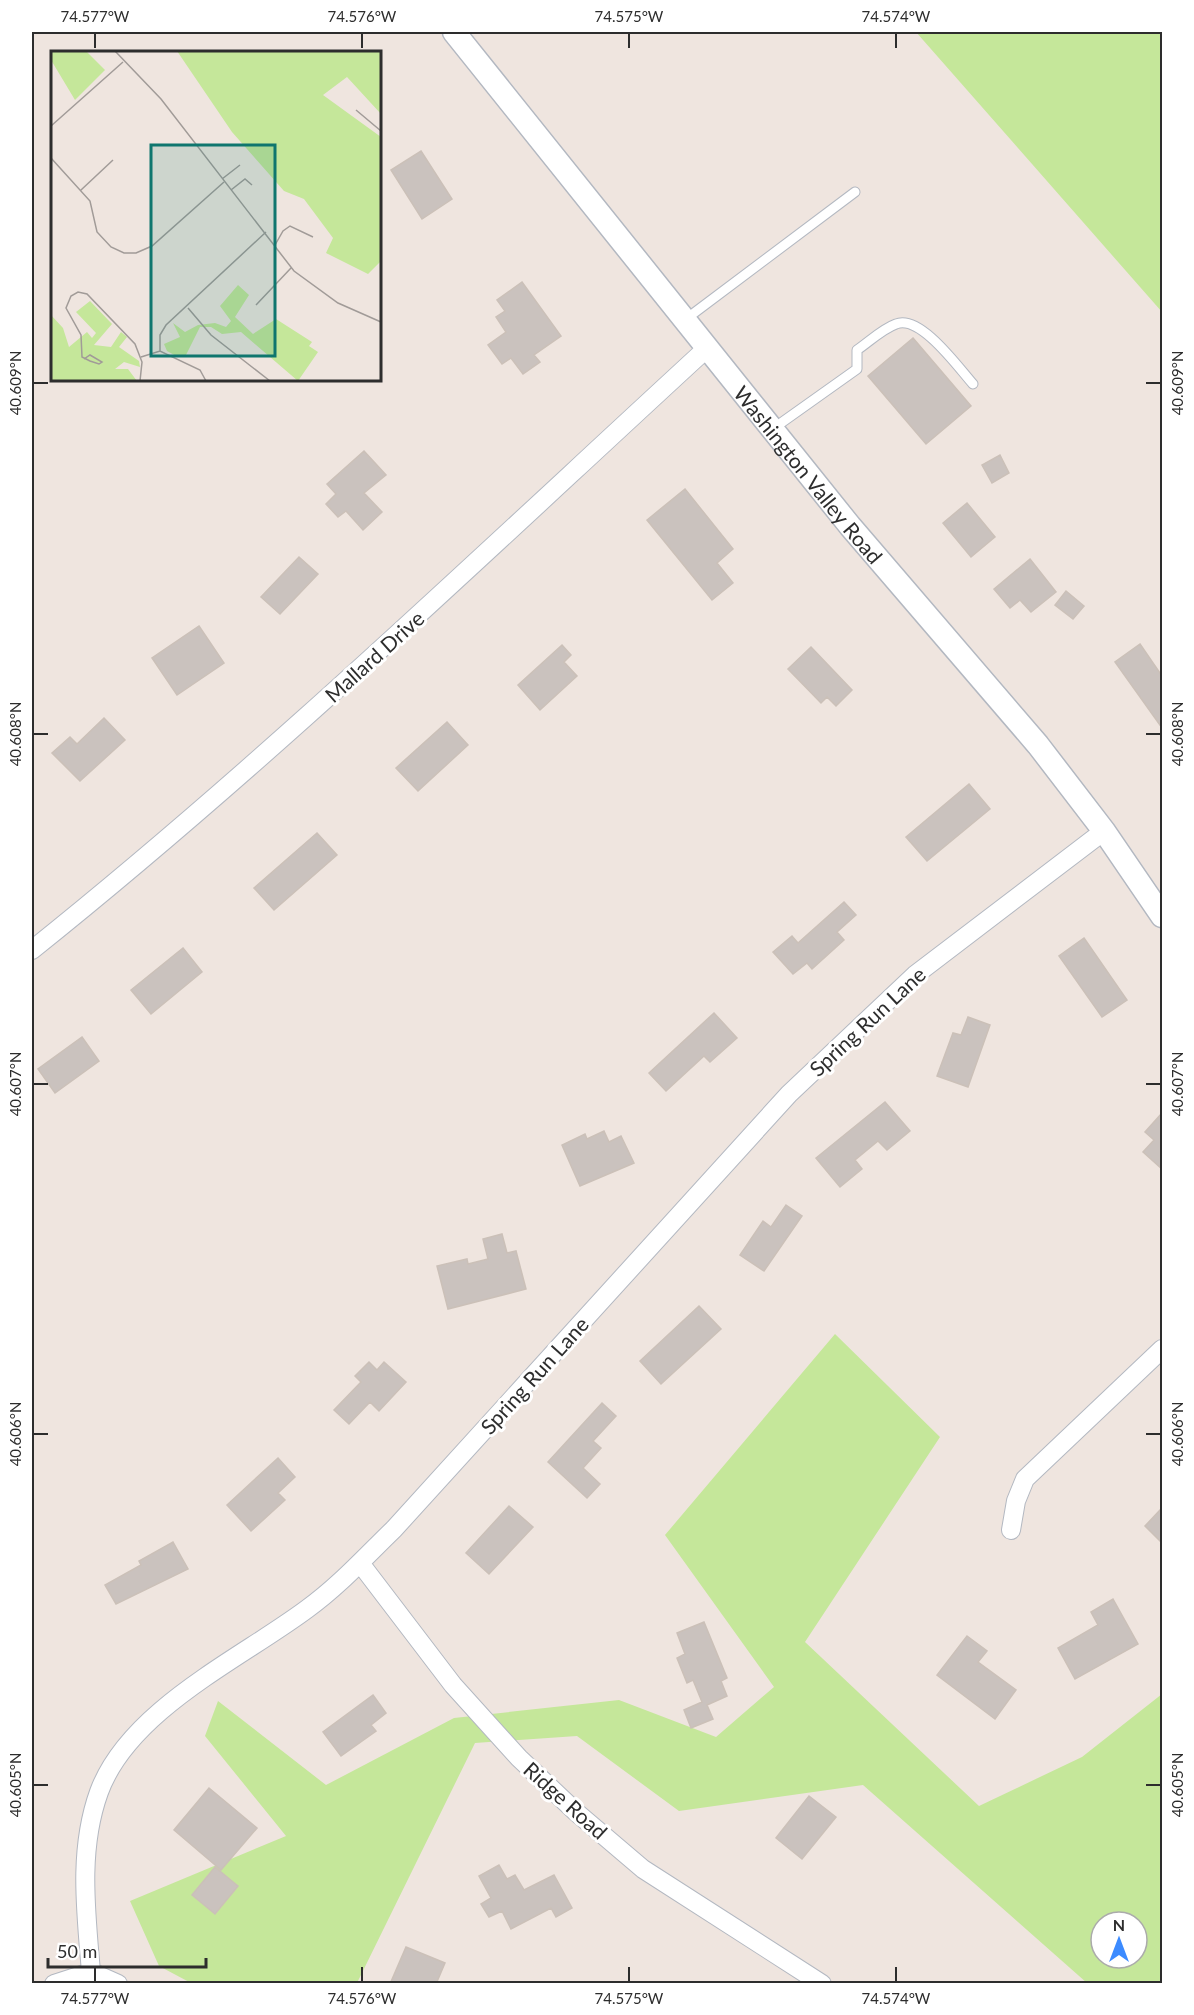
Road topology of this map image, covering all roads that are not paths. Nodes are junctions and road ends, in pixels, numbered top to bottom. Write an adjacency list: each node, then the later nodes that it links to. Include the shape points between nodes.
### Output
1 (454, 32): 3 (street, Washington Valley Road)
2 (855, 192): 3 (lane)
3 (684, 321): 4 (street, Washington Valley Road)
4 (706, 350): 6 (street, Washington Valley Road); 9 (street, Mallard Drive, via 367,664)
5 (973, 384): 6 (lane, via 921,328 902,322 857,350 857,369)
6 (772, 429): 7 (street, Washington Valley Road, via 1038,745)
7 (1104, 831): 8 (street, Washington Valley Road); 12 (street, Spring Run Lane, via 915,975 789,1094)
8 (1162, 916)
9 (32, 950)
10 (1162, 1349): 11 (street, via 1025,1479)
11 (1011, 1530)
12 (360, 1563): 13 (street, Spring Run Lane, via 309,1608 179,1695 151,1719 115,1761 99,1790 86,1845); 16 (street, Ridge Road, via 453,1685 519,1758 576,1812 643,1869)
13 (91, 1972): 14 (street); 15 (street)
14 (54, 1983)
15 (118, 1983)
16 (822, 1983)

